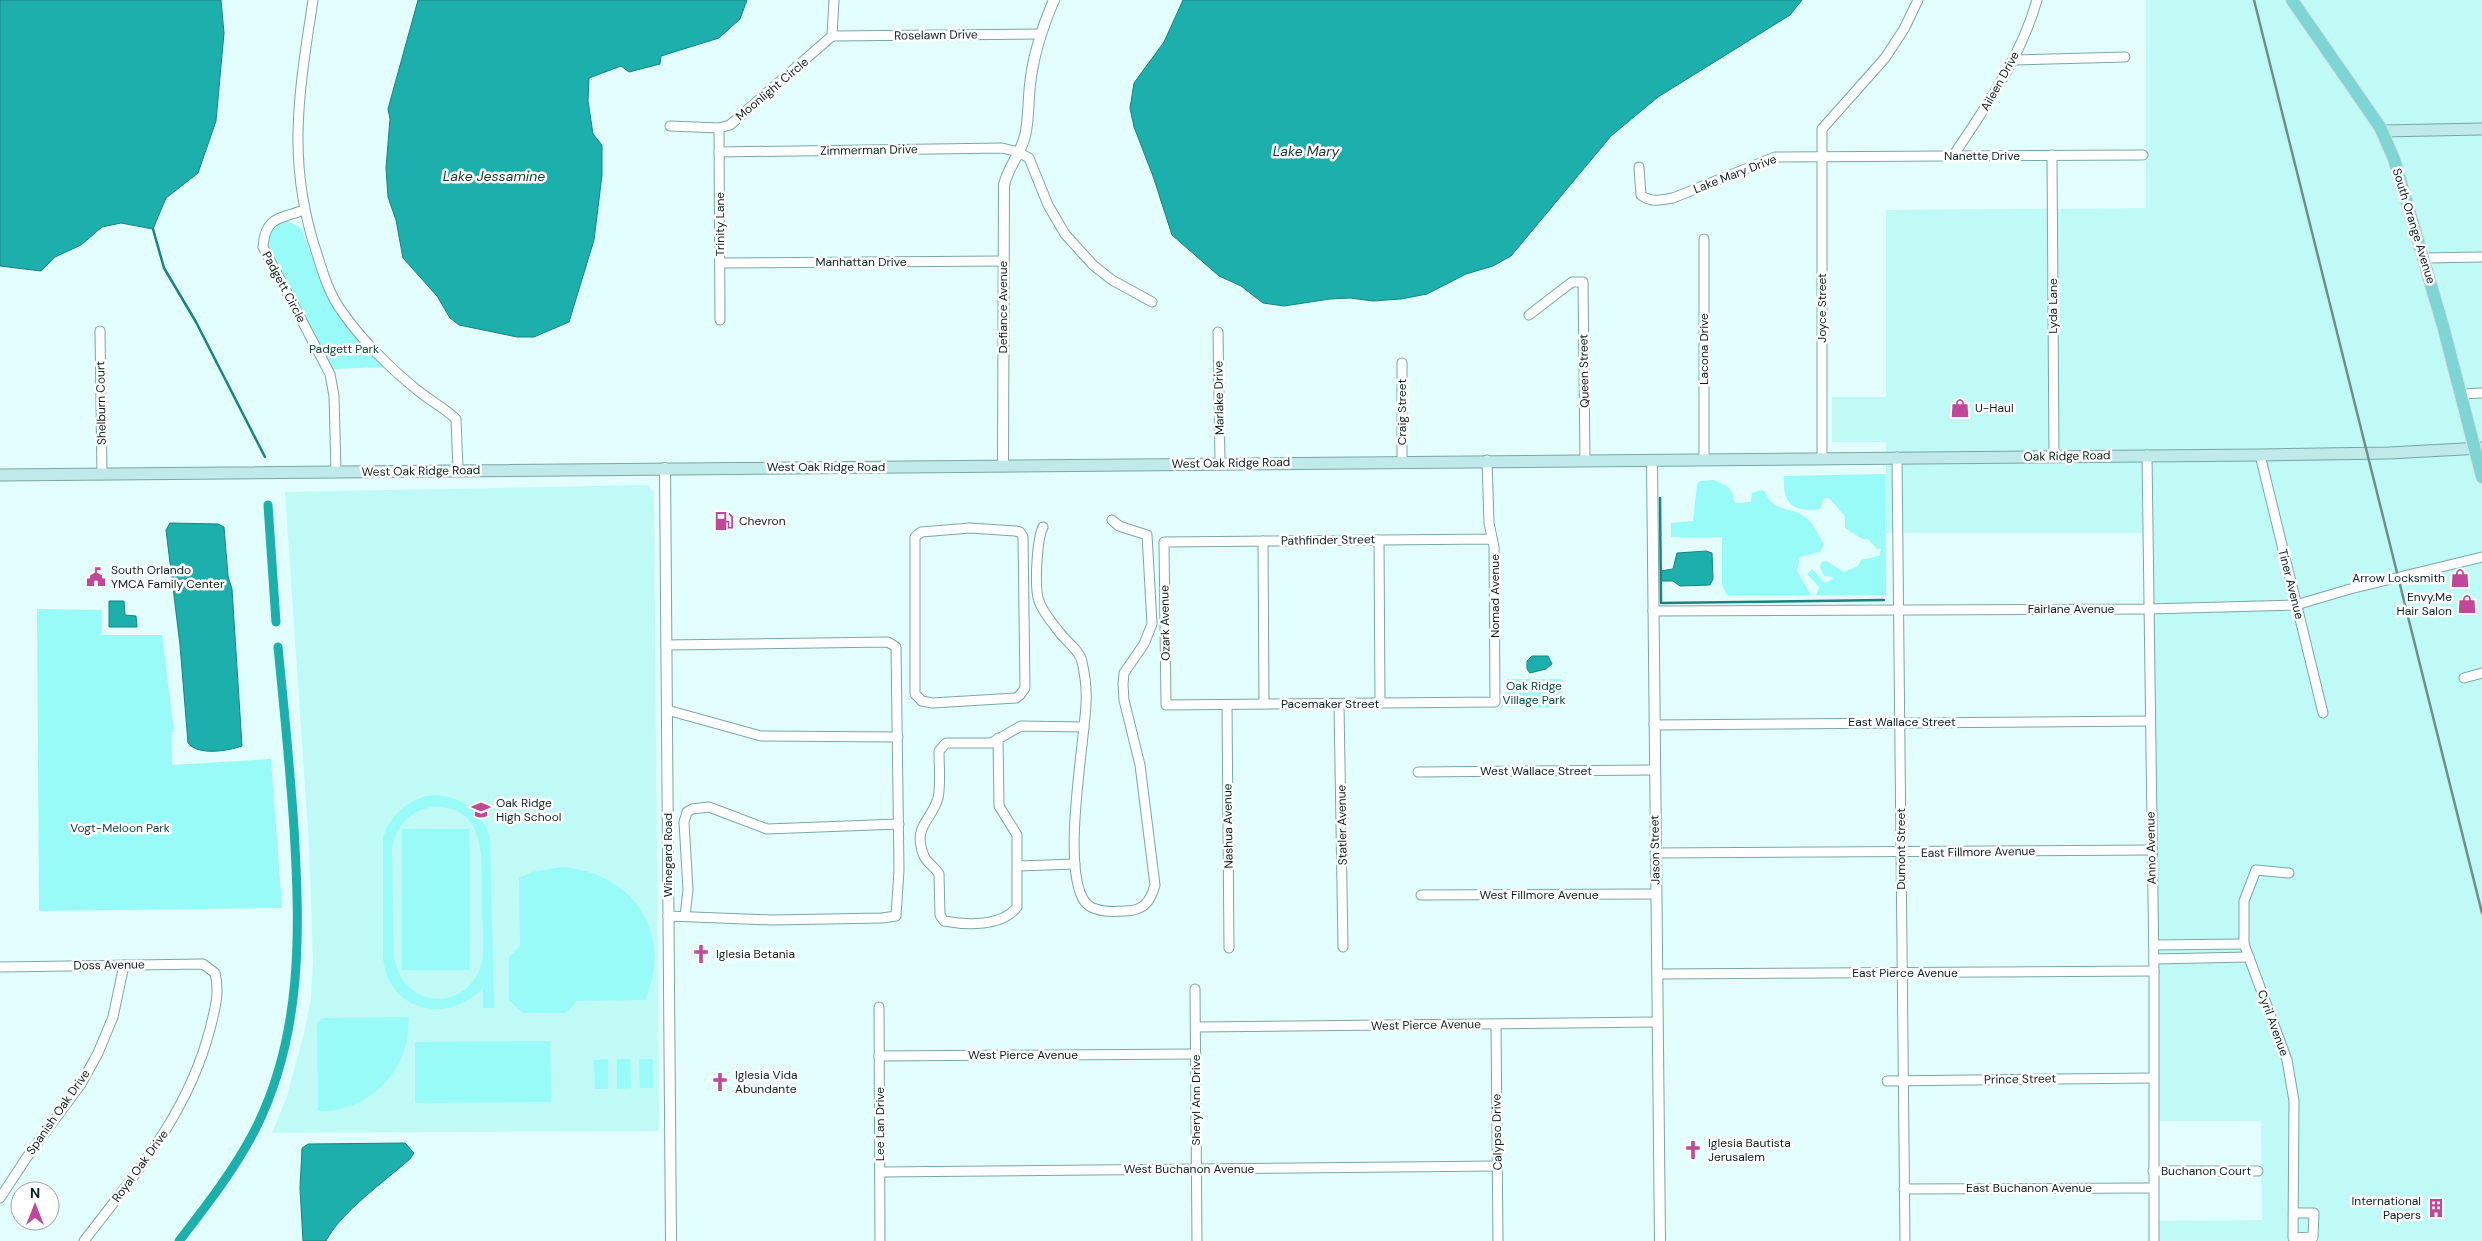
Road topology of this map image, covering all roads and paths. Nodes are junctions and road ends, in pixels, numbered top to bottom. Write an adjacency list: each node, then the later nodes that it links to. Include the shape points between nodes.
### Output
1 (313, 0): 22 (street, via 297,125 298,172)
2 (834, 0): 8 (street)
3 (1054, 0): 7 (street, Defiance Avenue)
4 (1918, 0): 20 (street, via 1885,58 1822,129)
5 (2037, 0): 10 (street, Aileen Drive)
6 (2292, 0): 14 (main road, South Orange Avenue)
7 (1040, 34): 8 (street, Roselawn Drive); 16 (street, Defiance Avenue, via 1030,85 1028,122)
8 (832, 36): 12 (street, Moonlight Circle, via 730,125)
9 (2125, 57): 10 (street)
10 (2012, 60): 19 (street, Aileen Drive, via 1991,100)
11 (670, 126): 12 (street)
12 (719, 128): 15 (street, Trinity Lane)
13 (2482, 129): 14 (main road)
14 (2382, 131): 25 (main road, South Orange Avenue, via 2400,176)
15 (719, 152): 16 (street, Zimmerman Drive, via 1002,148); 27 (street, Trinity Lane)
16 (1018, 152): 26 (street, Defiance Avenue, via 1007,171 1004,185); 28 (street, via 1029,158 1048,205 1070,241 1092,265 1112,280)
17 (2052, 155): 18 (street, Nanette Drive); 19 (street, Nanette Drive); 39 (street, Lyda Lane)
18 (2143, 155)
19 (1953, 156): 20 (street, Nanette Drive)
20 (1821, 158): 21 (street, Lake Mary Drive, via 1774,157 1673,198 1656,200 1647,200 1641,195); 41 (street, Joyce Street)
21 (1639, 166)
22 (304, 210): 50 (street, via 325,281 342,312 416,389 456,418); 51 (street, Padgett Circle, via 270,223 264,231 263,247 330,374 335,403)
23 (1704, 238): 42 (street, Lacona Drive)
24 (2482, 257): 25 (street)
25 (2424, 258): 35 (main road, South Orange Avenue)
26 (1003, 261): 27 (street, Manhattan Drive); 48 (street, Defiance Avenue)
27 (720, 263): 30 (street, Trinity Lane)
28 (1152, 302)
29 (1529, 315): 44 (street, Queen Street, via 1572,282 1582,282)
30 (720, 320)
31 (100, 331): 52 (street, Shelburn Court)
32 (1218, 332): 47 (street, Marlake Drive)
33 (1402, 363): 46 (street, Craig Street)
34 (2482, 393): 35 (street)
35 (2461, 394): 36 (main road, South Orange Avenue)
36 (2478, 448): 38 (main road, Oak Ridge Road); 54 (main road, South Orange Avenue)
37 (2147, 455): 38 (main road, Oak Ridge Road); 39 (main road, Oak Ridge Road); 63 (street, Anno Avenue)
38 (2260, 455): 62 (street, Tiner Avenue)
39 (2054, 456): 40 (main road, Oak Ridge Road)
40 (1897, 457): 41 (main road, Oak Ridge Road); 64 (street, Dumont Street)
41 (1822, 458): 42 (main road, Oak Ridge Road)
42 (1704, 459): 45 (main road, Oak Ridge Road)
43 (1487, 460): 44 (main road, West Oak Ridge Road); 46 (main road, West Oak Ridge Road); 57 (street, Nomad Avenue)
44 (1585, 460): 45 (main road, West Oak Ridge Road)
45 (1652, 460): 65 (street, Jason Street)
46 (1402, 461): 47 (main road, West Oak Ridge Road)
47 (1220, 463): 48 (main road, West Oak Ridge Road)
48 (1003, 465): 49 (main road, West Oak Ridge Road)
49 (666, 468): 50 (main road, West Oak Ridge Road); 66 (street, Winegard Road)
50 (458, 470): 51 (main road, West Oak Ridge Road)
51 (336, 472): 52 (main road, West Oak Ridge Road)
52 (102, 474): 53 (main road, West Oak Ridge Road)
53 (0, 475)
54 (2482, 477)
55 (1112, 520): 90 (street, via 1119,526 1147,535 1152,624 1144,644 1124,673 1123,684 1145,798 1155,885 1151,899 1143,907 1130,911 1108,912 1086,903 1079,891)
56 (1043, 527): 81 (street, via 1037,548 1038,601 1082,659 1086,701)
57 (1492, 539): 58 (street, Pathfinder Street); 70 (street, Nomad Avenue)
58 (1379, 540): 59 (street, Pathfinder Street); 71 (street)
59 (1263, 541): 60 (street, Pathfinder Street); 73 (street)
60 (1164, 542): 75 (street, Ozark Avenue)
61 (2482, 557): 62 (street, Fairlane Avenue)
62 (2296, 605): 63 (street, Fairlane Avenue); 77 (street, Tiner Avenue)
63 (2148, 608): 64 (street, Fairlane Avenue); 78 (street, Anno Avenue)
64 (1898, 610): 65 (street, Fairlane Avenue); 79 (street, Dumont Street)
65 (1653, 611): 80 (street, Jason Street)
66 (666, 645): 76 (street, Winegard Road); 82 (street, via 888,642 896,647)
67 (2482, 673): 68 (street)
68 (2464, 678)
69 (968, 702): 69 (street, via 1016,698 1025,688 1023,537 1015,530 970,528 927,531 915,537 915,694 922,701 932,703)
70 (1495, 702): 71 (street, Pacemaker Street)
71 (1380, 703): 74 (street, Pacemaker Street)
72 (1227, 704): 73 (street, Pacemaker Street); 75 (street, Pacemaker Street); 101 (street, Nashua Avenue)
73 (1264, 704): 74 (street, Pacemaker Street)
74 (1340, 704): 100 (street, Statler Avenue)
75 (1166, 705)
76 (667, 710): 82 (street, via 761,736); 95 (street, Winegard Road)
77 (2323, 712)
78 (2150, 721): 79 (street, East Wallace Street); 87 (street, Anno Avenue)
79 (1900, 722): 80 (street, East Wallace Street); 88 (street, Dumont Street)
80 (1654, 725): 84 (street, Jason Street)
81 (1084, 727): 83 (street, via 1020,726); 90 (street, via 1074,840)
82 (898, 737): 86 (street)
83 (998, 738): 91 (street, via 999,806 1017,835); 91 (street, via 991,742 946,743 939,751 938,796 921,828 921,846 925,859 939,874 940,915 944,921 957,924 986,922 1008,916 1017,907)
84 (1654, 770): 85 (street, West Wallace Street); 89 (street, Jason Street)
85 (1418, 772)
86 (899, 824): 96 (street, via 896,916 772,920); 96 (street, via 767,829 709,807 692,809 687,812 684,822 688,890)
87 (2151, 850): 88 (street, East Fillmore Avenue); 99 (street, Anno Avenue)
88 (1902, 853): 89 (street, East Fillmore Avenue); 109 (street, Dumont Street)
89 (1655, 854): 93 (street, Jason Street)
90 (1075, 864): 91 (street)
91 (1018, 866)
92 (2288, 873): 98 (street, Cyril Avenue, via 2256,870 2244,900)
93 (1656, 894): 94 (street, West Fillmore Avenue); 110 (street, Jason Street)
94 (1421, 895)
95 (668, 916): 96 (street); 131 (street, Winegard Road)
96 (684, 916)
97 (2170, 944): 98 (street); 99 (street); 103 (street)
98 (2244, 944): 102 (street, Cyril Avenue)
99 (2154, 945): 104 (street, Anno Avenue)
100 (1343, 947)
101 (1229, 948)
102 (2249, 957): 103 (street); 129 (street, Cyril Avenue, via 2288,1060 2294,1101)
103 (2172, 958): 104 (street)
104 (2154, 959): 107 (street, Anno Avenue)
105 (124, 965): 106 (street, Doss Avenue); 108 (street, Doss Avenue, via 203,964); 128 (street, Spanish Oak Drive, via 113,1017 98,1053 81,1084)
106 (0, 967)
107 (2154, 971): 109 (street, East Pierce Avenue); 118 (street, Anno Avenue)
108 (215, 972): 130 (street, Royal Oak Drive, via 219,987 217,1000 191,1084 156,1148)
109 (1902, 973): 110 (street, East Pierce Avenue); 120 (street, Dumont Street)
110 (1657, 974): 113 (street, Jason Street)
111 (1195, 990): 115 (street, Sheryl Ann Drive)
112 (879, 1007): 117 (street, Lee Lan Drive)
113 (1656, 1022): 114 (street, West Pierce Avenue); 135 (street, Jason Street)
114 (1496, 1024): 115 (street, West Pierce Avenue); 121 (street, Calypso Drive)
115 (1196, 1027): 116 (street, Sheryl Ann Drive)
116 (1196, 1054): 117 (street, West Pierce Avenue); 122 (street, Sheryl Ann Drive)
117 (879, 1056): 125 (street, Lee Lan Drive)
118 (2152, 1078): 120 (street, Prince Street); 123 (street, Anno Avenue)
119 (1887, 1081): 120 (street, Prince Street)
120 (1904, 1081): 127 (street, Dumont Street)
121 (1498, 1166): 122 (street, West Buchanon Avenue); 134 (street, Calypso Drive)
122 (1197, 1169): 125 (street, West Buchanon Avenue); 133 (street, Sheryl Ann Drive)
123 (2153, 1171): 124 (street, Buchanon Court); 126 (street, Anno Avenue)
124 (2258, 1171)
125 (880, 1172): 132 (street, Lee Lan Drive)
126 (2153, 1188): 127 (street, East Buchanon Avenue); 137 (street, Anno Avenue)
127 (1904, 1189): 136 (street, Dumont Street)
128 (0, 1198)
129 (2294, 1213)
130 (84, 1241)
131 (671, 1241)
132 (880, 1241)
133 (1197, 1241)
134 (1498, 1241)
135 (1660, 1241)
136 (1905, 1241)
137 (2154, 1241)

